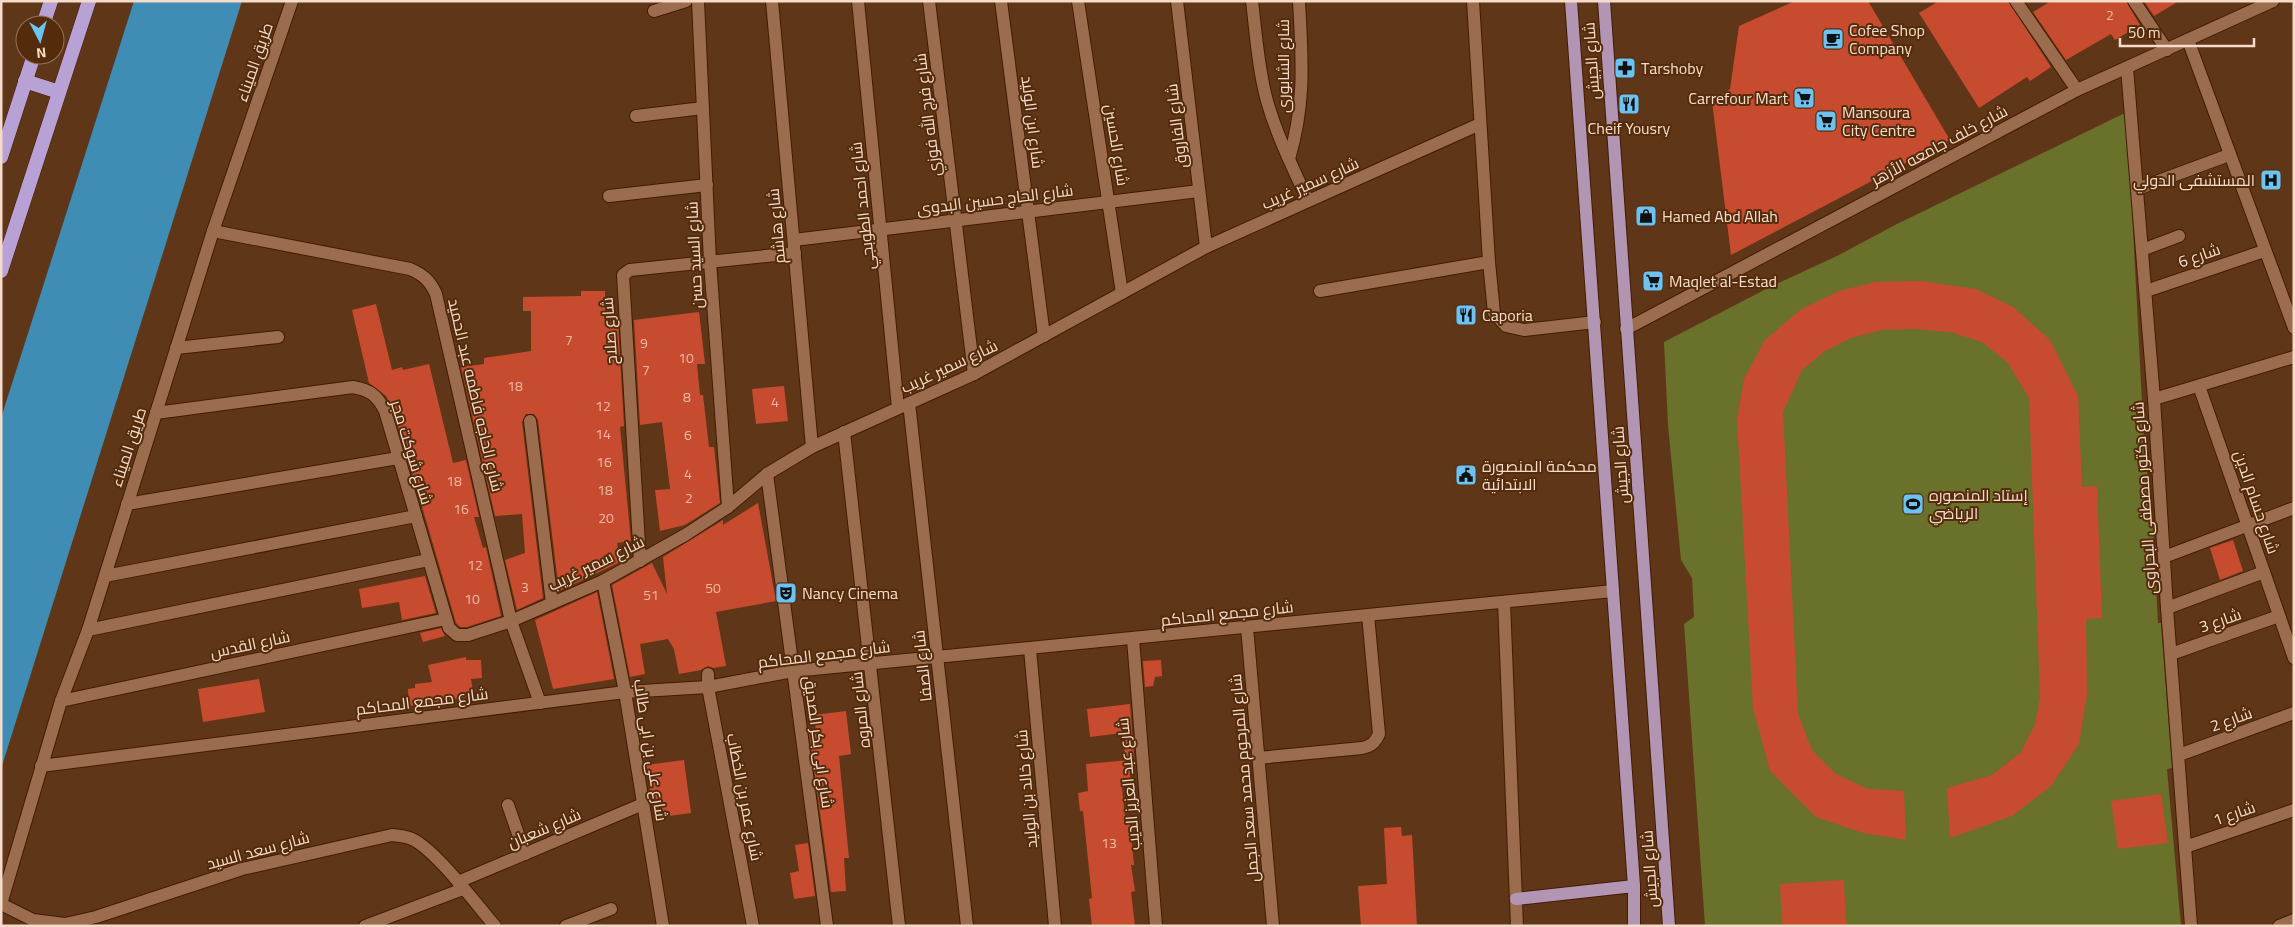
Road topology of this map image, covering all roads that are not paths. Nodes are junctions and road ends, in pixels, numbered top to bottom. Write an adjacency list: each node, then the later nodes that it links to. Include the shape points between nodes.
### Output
1 (51, 1): 21 (highway)
2 (89, 1): 28 (highway)
3 (292, 1): 44 (street, طريق الميناء)
4 (686, 1): 20 (street)
5 (698, 1): 29 (street, شارع السيد حسن)
6 (772, 1): 46 (street, شارع هاشم)
7 (858, 1): 43 (street, شارع احمد الطوبجي)
8 (930, 1): 42 (street, شارع فرج الله فوزي)
9 (1001, 1): 41 (street, شارع ابن الوليد)
10 (1078, 1): 39 (street, شارع الحسين)
11 (1177, 1): 37 (street, شارع الفاروق)
12 (1252, 1): 34 (street, via 1267,99)
13 (1299, 1): 34 (street, شارع الشابورى, via 1302,100 1298,130)
14 (1474, 1): 31 (street)
15 (1571, 1): 57 (main road, شارع الجيش)
16 (1604, 1): 59 (main road, شارع الجيش)
17 (2016, 1): 27 (street)
18 (2134, 1): 23 (street)
19 (2268, 2): 22 (street, شارع خلف جامعه الأزهر)
20 (654, 11)
21 (46, 15)
22 (2188, 40): 23 (street, شارع خلف جامعه الأزهر); 32 (street)
23 (2166, 50): 25 (street, شارع خلف جامعه الأزهر)
24 (31, 65): 26 (highway)
25 (2127, 68): 27 (street, شارع خلف جامعه الأزهر); 36 (street, شارع دكتور مصطفى البحراوى)
26 (26, 81): 28 (highway); 33 (highway)
27 (2077, 90): 59 (street, شارع خلف جامعه الأزهر)
28 (59, 92): 53 (highway)
29 (703, 108): 30 (street); 35 (street, شارع السيد حسن)
30 (636, 116)
31 (1480, 124): 40 (street, شارع سمير غريب); 52 (street)
32 (2229, 155): 36 (street); 49 (street)
33 (1, 157)
34 (1289, 159): 40 (street)
35 (707, 185): 38 (street); 51 (street, شارع السيد حسن)
36 (2137, 189): 48 (street, شارع دكتور مصطفى البحراوى)
37 (1200, 191): 39 (street, شارع الحاج حسين البدوى); 47 (street, شارع الفاروق)
38 (609, 196)
39 (1109, 201): 41 (street, شارع الحاج حسين البدوى); 56 (street, شارع الحسين)
40 (1308, 201): 47 (street, شارع سمير غريب)
41 (1028, 211): 42 (street, شارع الحاج حسين البدوى); 60 (street, شارع ابن الوليد)
42 (956, 220): 43 (street, شارع الحاج حسين البدوى); 64 (street, شارع فرج الله فوزي)
43 (881, 229): 46 (street, شارع الحاج حسين البدوى); 67 (street, شارع احمد الطوبجي)
44 (213, 231): 62 (street, طريق الميناء); 92 (street, شارع الحاجه فاطمه عبد الحميد, via 410,270 422,274 431,283)
45 (2179, 236): 48 (street)
46 (794, 240): 50 (street, شارع هاشم)
47 (1206, 247): 56 (street, شارع سمير غريب)
48 (2142, 250): 55 (street, شارع دكتور مصطفى البحراوى)
49 (2264, 250): 55 (street, شارع 6); 58 (street)
50 (795, 253): 51 (street, شارع صلاح); 71 (street, شارع هاشم)
51 (710, 262): 75 (street, شارع السيد حسن); 81 (street, شارع صلاح, via 630,270 622,275)
52 (1489, 262): 54 (street); 57 (street, via 1494,313 1506,326 1524,330)
53 (1, 271)
54 (1320, 291)
55 (2146, 291): 66 (street, شارع دكتور مصطفى البحراوى)
56 (1122, 293): 60 (street, شارع سمير غريب)
57 (1595, 322): 85 (main road, شارع الجيش)
58 (2294, 328)
59 (1626, 329): 133 (main road, شارع الجيش)
60 (1044, 336): 64 (street, شارع سمير غريب)
61 (278, 337): 62 (street)
62 (176, 348): 68 (street, طريق الميناء)
63 (2294, 357): 65 (street)
64 (974, 374): 67 (street, شارع سمير غريب)
65 (2198, 386): 66 (street); 78 (street, شارع حسام الدين)
66 (2154, 399): 79 (street, شارع دكتور مصطفى البحراوى)
67 (904, 405): 70 (street, شارع سمير غريب); 98 (street, شارع الصفا)
68 (156, 413): 72 (street, شارع شوكت مجر, via 353,387 367,389 378,398 385,411); 74 (street, طريق الميناء)
69 (530, 420): 87 (street)
70 (844, 432): 71 (street, شارع سمير غريب); 100 (street, شارع المروه)
71 (812, 447): 73 (street, شارع سمير غريب)
72 (398, 458): 74 (street); 77 (street, شارع شوكت مجر)
73 (767, 474): 75 (street, شارع سمير غريب); 101 (street, شارع ابى بكر الصديق)
74 (127, 504): 83 (street, طريق الميناء)
75 (728, 507): 81 (street, شارع سمير غريب)
76 (2294, 508): 78 (street)
77 (416, 516): 80 (street, شارع شوكت مجر); 83 (street)
78 (2247, 524): 79 (street); 82 (street, شارع حسام الدين)
79 (2164, 557): 88 (street, شارع دكتور مصطفى البحراوى)
80 (428, 560): 91 (street, شارع شوكت مجر); 94 (street)
81 (640, 560): 84 (street, شارع سمير غريب)
82 (2264, 572): 88 (street); 90 (street, شارع حسام الدين)
83 (105, 576): 94 (street, طريق الميناء)
84 (603, 581): 87 (street, شارع سمير غريب); 103 (street, شارع على بن ابى طالب)
85 (1613, 591): 86 (street, شارع مجمع المحاكم); 116 (main road, شارع الجيش)
86 (1504, 602): 89 (street, شارع مجمع المحاكم); 117 (street)
87 (552, 603): 92 (street, شارع سمير غريب)
88 (2167, 608): 97 (street, شارع دكتور مصطفى البحراوى)
89 (1368, 615): 93 (street, شارع مجمع المحاكم); 108 (street, via 1379,734 1376,741 1362,748)
90 (2279, 616): 97 (street, شارع 3); 99 (street, شارع حسام الدين)
91 (446, 619): 92 (street, شارع سمير غريب, via 449,628 457,635 468,635); 104 (street, شارع القدس)
92 (511, 621): 105 (street, شارع الحاجه فاطمه عبد الحميد)
93 (1247, 628): 95 (street, شارع مجمع المحاكم); 108 (street, شارع المرحوم محمد سعد الجمل)
94 (88, 630): 104 (street, طريق الميناء)
95 (1132, 639): 96 (street, شارع مجمع المحاكم); 129 (street, شارع عبد العزيز الديب)
96 (1030, 649): 98 (street, شارع مجمع المحاكم); 128 (street, شارع خالد بن الوليد)
97 (2171, 654): 107 (street, شارع دكتور مصطفى البحراوى)
98 (938, 658): 100 (street, شارع مجمع المحاكم); 127 (street, شارع الصفا)
99 (2294, 658)
100 (871, 664): 101 (street, شارع مجمع المحاكم); 126 (street, شارع المروه)
101 (793, 671): 102 (street, شارع مجمع المحاكم); 125 (street, شارع ابى بكر الصديق)
102 (708, 680): 103 (street, شارع مجمع المحاكم); 124 (street, شارع عمر بن الخطاب)
103 (625, 692): 105 (street, شارع مجمع المحاكم); 110 (street, شارع على بن ابى طالب)
104 (61, 701): 109 (street, طريق الميناء)
105 (540, 703): 109 (street, شارع مجمع المحاكم)
106 (2294, 713): 107 (street, شارع 2)
107 (2178, 755): 113 (street, شارع دكتور مصطفى البحراوى)
108 (1258, 758): 130 (street, شارع المرحوم محمد سعد الجمل)
109 (41, 766): 118 (street, طريق الميناء)
110 (643, 804): 114 (street, شارع شعبان); 123 (street, شارع على بن ابى طالب)
111 (508, 805): 114 (street)
112 (2294, 810): 113 (street, شارع 1)
113 (2185, 847): 134 (street, شارع دكتور مصطفى البحراوى)
114 (525, 854): 115 (street, شارع شعبان)
115 (460, 886): 118 (street, شارع سعد السيد, via 415,841 392,835 242,869 65,924 33,920); 120 (street, شارع شعبان); 121 (street, شارع سعد السيد)
116 (1634, 886): 117 (main road); 132 (main road, شارع الجيش)
117 (1516, 899): 131 (street)
118 (1, 904)
119 (611, 909): 122 (street)
120 (365, 926)
121 (495, 926)
122 (566, 926)
123 (663, 926)
124 (753, 926)
125 (826, 926)
126 (899, 926)
127 (968, 926)
128 (1055, 926)
129 (1156, 926)
130 (1273, 926)
131 (1517, 926)
132 (1634, 926)
133 (1670, 926)
134 (2192, 926)

